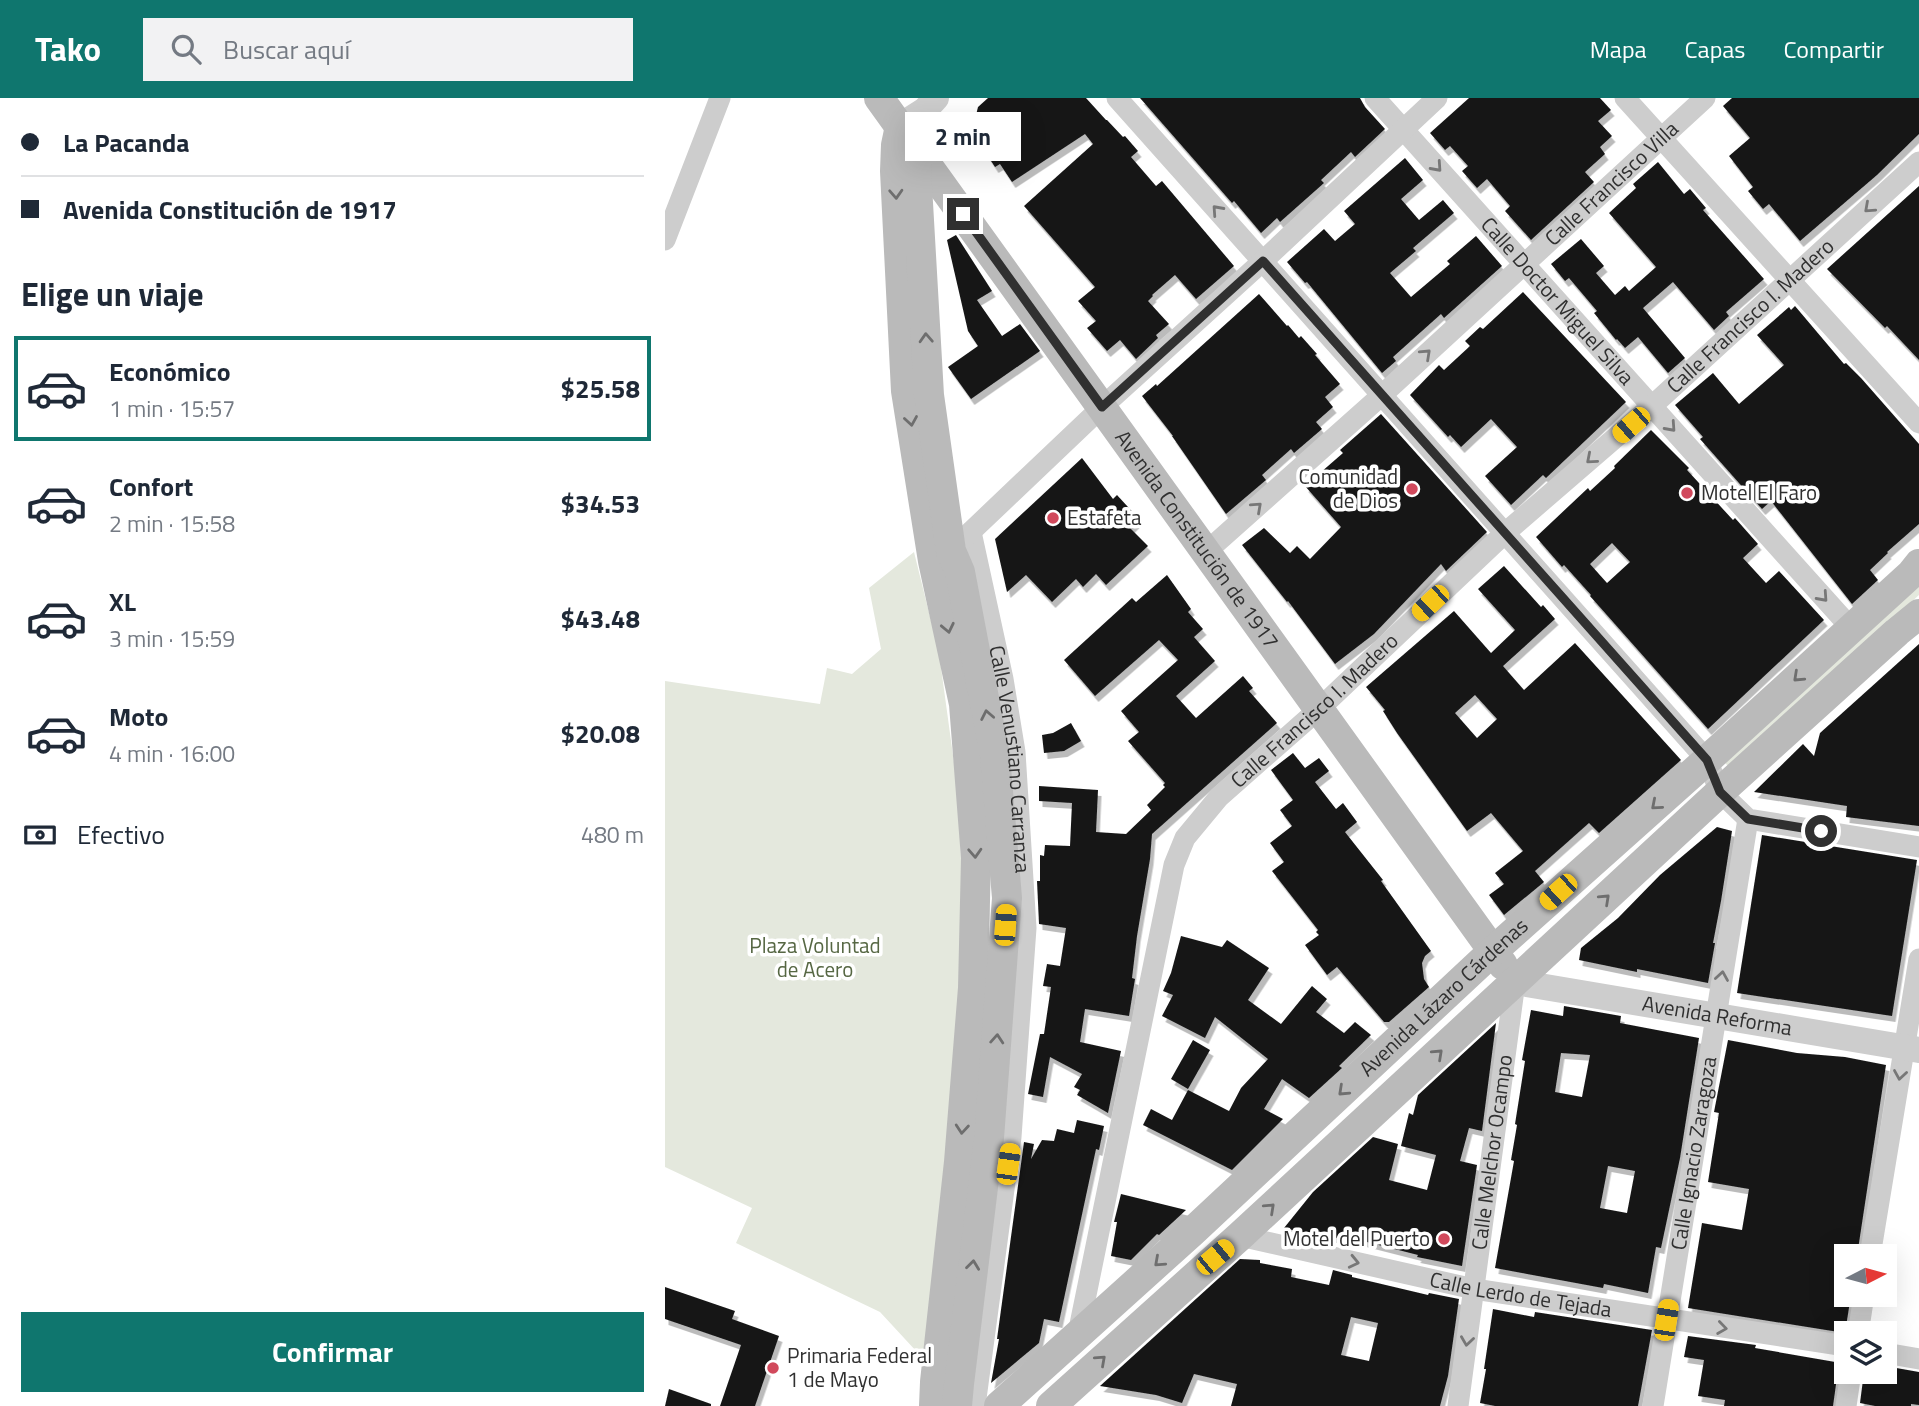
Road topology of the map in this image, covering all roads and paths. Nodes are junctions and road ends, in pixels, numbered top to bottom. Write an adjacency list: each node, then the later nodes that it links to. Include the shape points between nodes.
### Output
1 (720, 98): 13 (street)
2 (879, 98): 10 (main road, Avenida Constitución de 1917)
3 (1117, 98): 14 (street, one-way to 3)
4 (1375, 98): 9 (street, Calle Doctor Miguel Silva)
5 (1437, 98): 9 (street)
6 (1625, 98): 11 (street)
7 (1705, 98): 11 (street, Calle Francisco Villa)
8 (931, 104): 10 (street)
9 (1403, 130): 14 (street); 15 (street, Calle Doctor Miguel Silva, one-way to 15)
10 (909, 138): 18 (main road, Avenida Constitución de 1917); 22 (main road, Calle Venustiano Carranza, via 916,169 929,395)
11 (1662, 139): 15 (street, Calle Francisco Villa); 16 (street)
12 (1919, 162): 16 (street, Calle Francisco I. Madero, one-way to 16)
13 (665, 240)
14 (1263, 261): 17 (street); 18 (street)
15 (1524, 263): 17 (street, Calle Francisco Villa, one-way to 15); 19 (street, Calle Doctor Miguel Silva)
16 (1790, 280): 19 (street, Calle Francisco I. Madero); 20 (street)
17 (1382, 395): 21 (street); 23 (street, Calle Francisco Villa, one-way to 17)
18 (1102, 407): 22 (street); 23 (main road, Avenida Constitución de 1917)
19 (1652, 407): 21 (street, Calle Francisco I. Madero, one-way to 21); 26 (street, Calle Doctor Miguel Silva, one-way to 26)
20 (1919, 423)
21 (1505, 533): 27 (street, Calle Francisco I. Madero); 28 (street)
22 (952, 548): 48 (main road, one-way to 48, via 976,858 973,988 960,1162); 49 (main road, one-way to 22, via 989,1138 1007,898 995,756); 50 (street, Calle Venustiano Carranza, via 1003,680 1015,752 1026,928 1011,1137)
23 (1206, 552): 27 (main road, Avenida Constitución de 1917)
24 (1919, 564): 26 (main road, Avenida Lázaro Cárdenas)
25 (1912, 625): 29 (main road, Avenida Lázaro Cárdenas)
26 (1851, 628): 28 (main road, Avenida Lázaro Cárdenas, one-way to 28)
27 (1319, 709): 32 (main road, Avenida Constitución de 1917); 43 (street, Calle Francisco I. Madero, via 1219,797 1185,838 1174,865)
28 (1707, 760): 29 (street); 32 (main road, Avenida Lázaro Cárdenas, one-way to 32)
29 (1720, 792): 30 (street); 34 (main road, Avenida Lázaro Cárdenas, one-way to 29)
30 (1748, 819): 31 (street); 35 (street, Calle Ignacio Zaragoza, one-way to 30)
31 (1919, 847)
32 (1493, 951): 34 (main road, Avenida Constitución de 1917); 37 (main road, Avenida Lázaro Cárdenas, one-way to 37)
33 (1919, 959): 36 (street)
34 (1515, 982): 35 (street, Avenida Reforma); 38 (main road, Avenida Lázaro Cárdenas, one-way to 34); 41 (street, Calle Melchor Ocampo)
35 (1716, 1016): 36 (street, Avenida Reforma); 42 (street, Calle Ignacio Zaragoza)
36 (1912, 1048): 39 (street, one-way to 39)
37 (1192, 1233): 40 (main road); 43 (main road, Avenida Lázaro Cárdenas, one-way to 43)
38 (1240, 1236): 40 (main road, Avenida Lázaro Cárdenas); 41 (street, Calle Lerdo de Tejada, one-way to 41)
39 (1872, 1244)
40 (1215, 1257): 52 (main road, Avenida Lázaro Cárdenas, one-way to 40)
41 (1474, 1289): 42 (street, Calle Lerdo de Tejada); 53 (street, Calle Melchor Ocampo, one-way to 53)
42 (1666, 1320): 44 (street, Calle Lerdo de Tejada, one-way to 44); 54 (street, Calle Ignacio Zaragoza)
43 (1078, 1334): 51 (main road, Avenida Lázaro Cárdenas)
44 (1834, 1344)
45 (1897, 1355): 46 (street)
46 (1919, 1359)
47 (1849, 1384): 55 (street)
48 (934, 1406)
49 (957, 1406)
50 (975, 1406)
51 (999, 1406)
52 (1051, 1406)
53 (1458, 1406)
54 (1653, 1406)
55 (1846, 1406)

